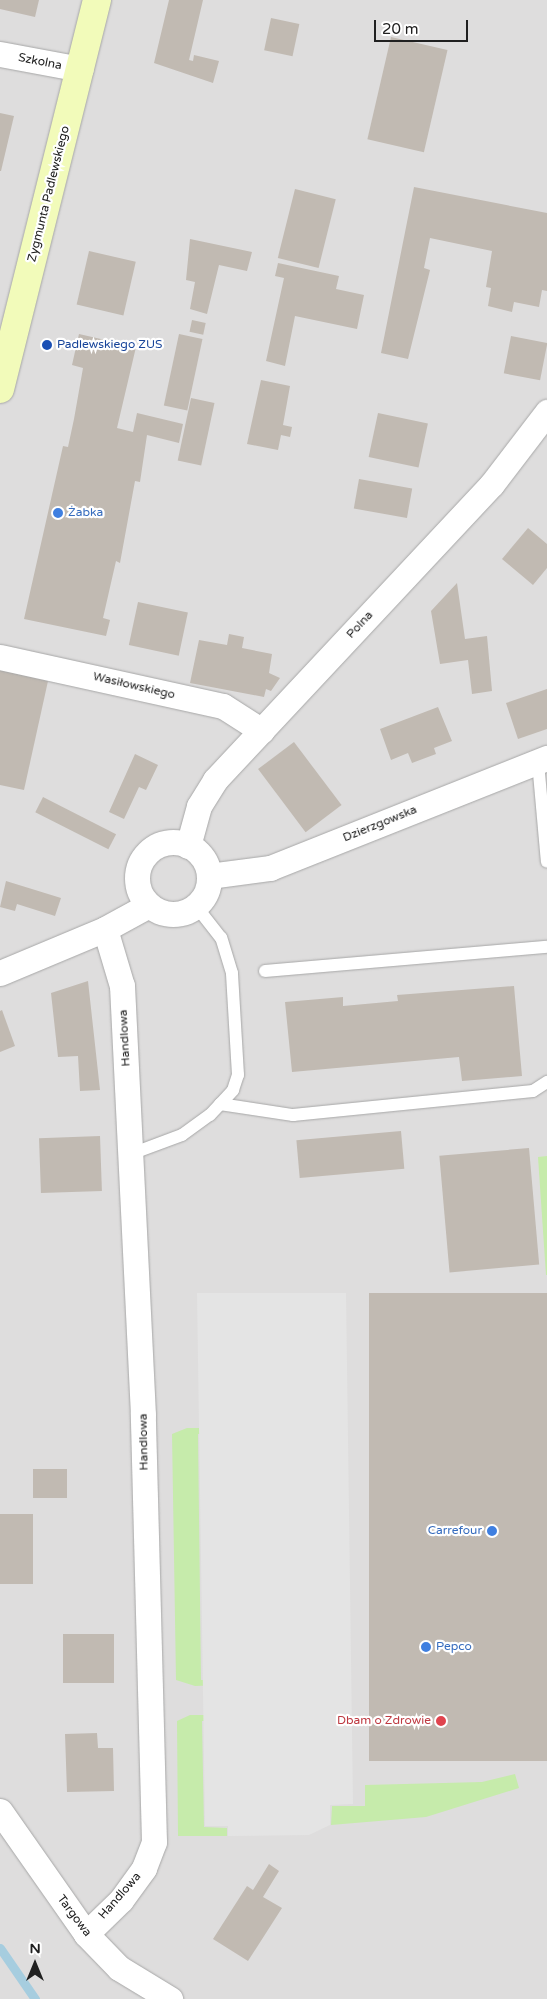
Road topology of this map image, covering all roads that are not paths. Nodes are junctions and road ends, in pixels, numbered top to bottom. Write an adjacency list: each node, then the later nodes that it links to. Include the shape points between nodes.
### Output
1 (97, 0): 3 (street, Zygmunta Padlewskiego)
2 (0, 54): 3 (street, Szkolna)
3 (81, 69): 4 (street, Zygmunta Padlewskiego)
4 (0, 389)
5 (547, 412): 7 (street, Polna, via 492,484)
6 (0, 657): 7 (street, Wasiłowskiego, via 223,706)
7 (262, 731): 9 (street, Polna, via 215,780 199,806)
8 (542, 760): 10 (lane); 11 (street, Dzierzgowska, via 270,868)
9 (188, 846): 11 (street, via 202,858); 12 (street, via 163,844 143,859 138,883)
10 (547, 862)
11 (209, 876): 13 (street, via 208,889)
12 (149, 905): 13 (street, via 171,914); 14 (street)
13 (196, 906): 19 (lane, via 220,938 236,1008 238,1075 233,1090)
14 (105, 929): 17 (street); 20 (street, Handlowa, via 122,986)
15 (547, 948): 16 (lane)
16 (265, 971)
17 (0, 973)
18 (547, 1082): 19 (lane, via 534,1091 293,1115)
19 (220, 1104): 20 (lane, via 182,1135)
20 (130, 1154): 22 (street, Handlowa, via 143,1415 154,1842 144,1868)
21 (0, 1811): 22 (street, Targowa)
22 (86, 1934): 23 (street, Targowa, via 119,1968)
23 (170, 1999)

